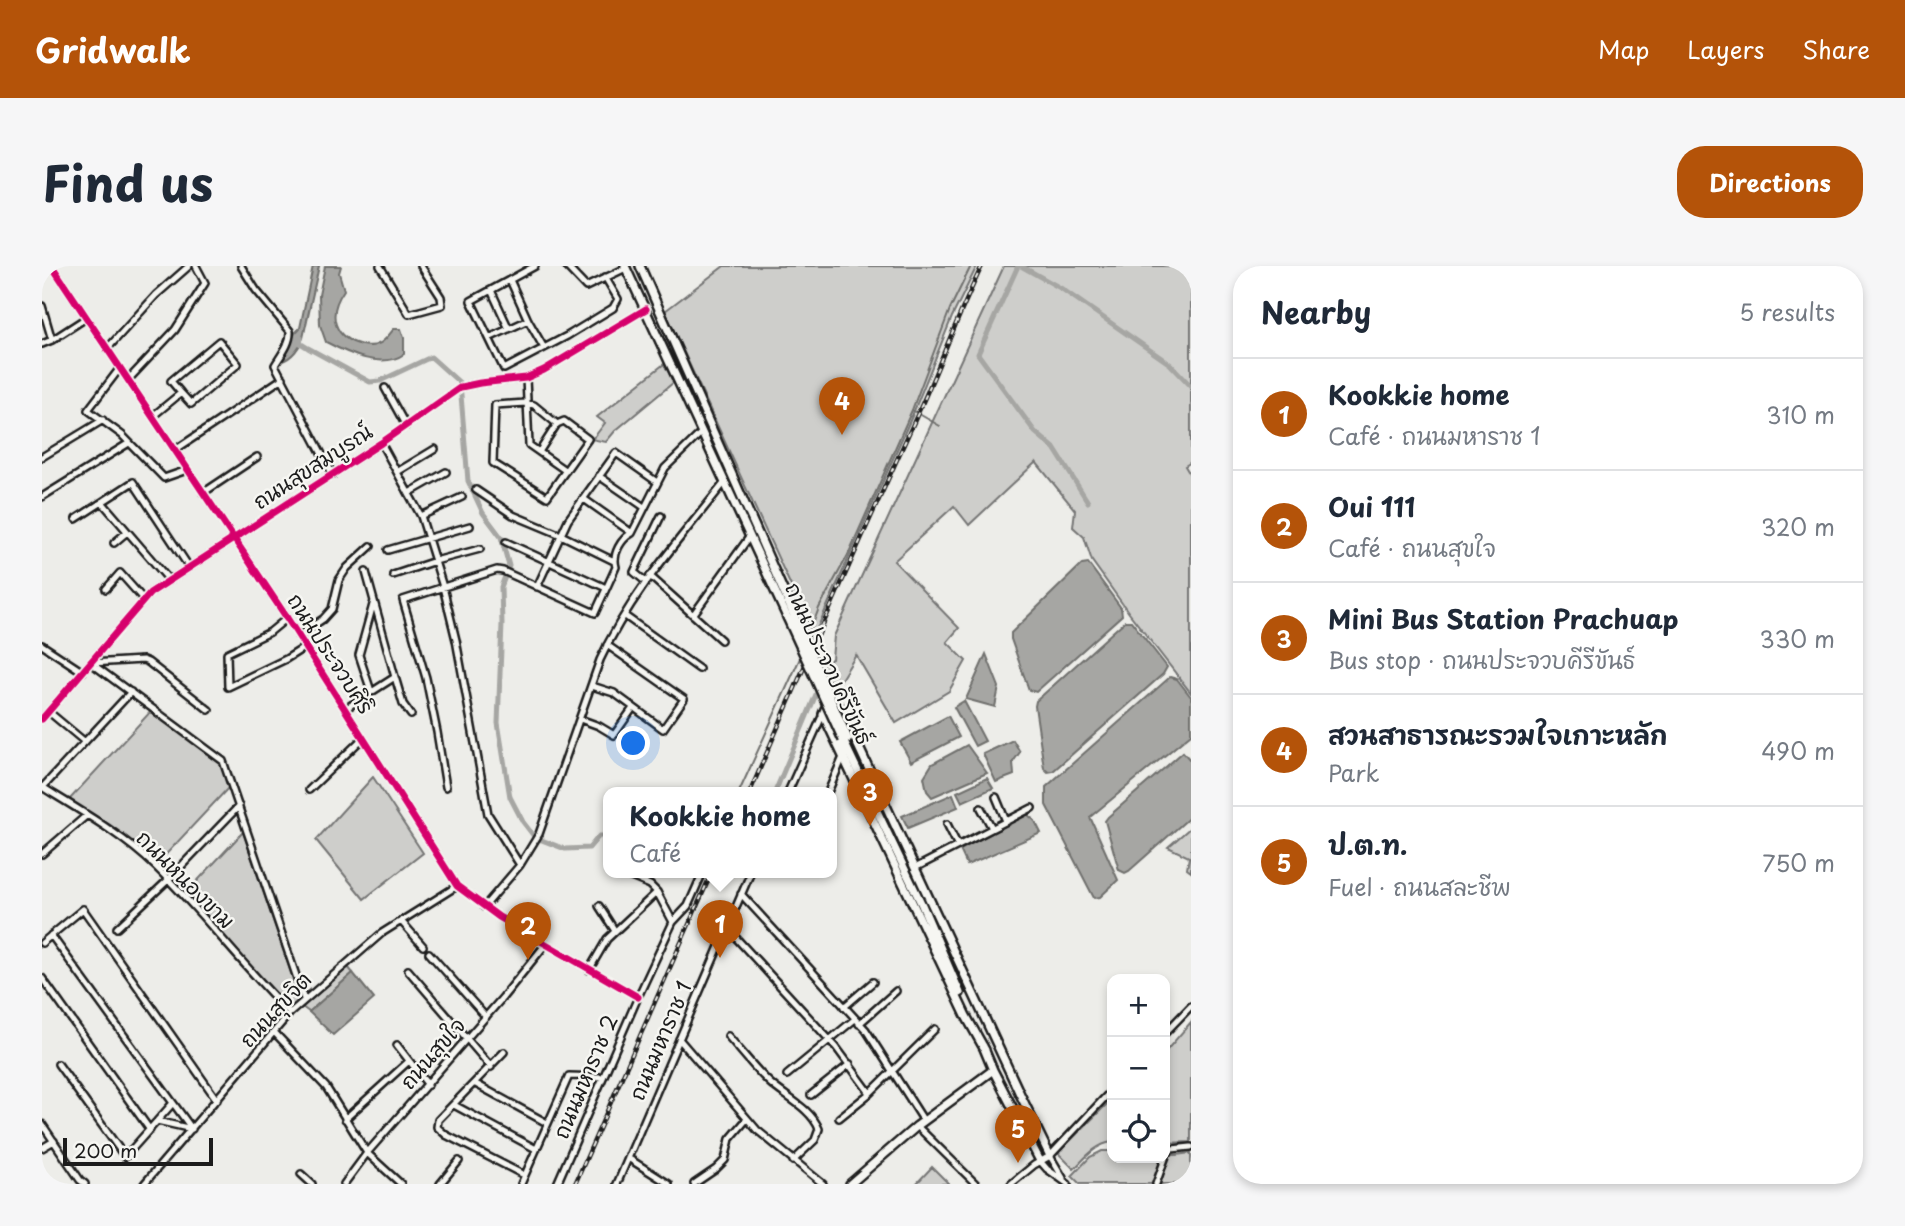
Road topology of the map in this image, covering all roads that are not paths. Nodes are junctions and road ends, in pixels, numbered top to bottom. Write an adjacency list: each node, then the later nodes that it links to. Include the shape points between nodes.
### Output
1 (52, 266): 16 (street, ถนนประจวบศิริ)
2 (189, 266): 23 (street)
3 (196, 266): 27 (street, via 205,283 174,330)
4 (241, 266): 25 (street, via 290,331 275,365)
5 (380, 266): 6 (street, via 409,314 442,305)
6 (421, 266)
7 (535, 266): 12 (street)
8 (566, 266): 11 (street, via 586,287)
9 (626, 267): 11 (street); 15 (main road, ถนนประจวบคีรีขันธ์)
10 (643, 267): 91 (main road, ถนนประจวบคีรีขันธ์)
11 (605, 277): 22 (street, via 618,299 613,308)
12 (510, 280): 13 (street); 17 (street)
13 (491, 290): 18 (street); 19 (street, via 471,302)
14 (42, 306): 20 (street)
15 (646, 309): 26 (street, ถนนสุขสมบูรณ์); 35 (main road, ถนนประจวบคีรีขันธ์)
16 (86, 318): 20 (street); 23 (street, ถนนประจวบศิริ)
17 (528, 320): 18 (street); 22 (street)
18 (509, 329): 19 (street)
19 (489, 338): 22 (street, via 504,369)
20 (52, 340): 21 (street)
21 (42, 344)
22 (544, 348)
23 (107, 349): 24 (street, ถนนประจวบศิริ)
24 (120, 368): 27 (street, ถนนประจวบศิริ); 32 (street, via 88,410)
25 (283, 378): 39 (street); 47 (street)
26 (526, 378): 30 (street); 34 (street, ถนนสุขสมบูรณ์, via 461,387)
27 (128, 380): 31 (street, ถนนประจวบศิริ)
28 (386, 388): 34 (street)
29 (181, 393): 29 (street, via 191,404 239,364 219,341 171,381); 31 (street)
30 (526, 403): 33 (street); 40 (street, via 528,445); 44 (street, via 495,405 493,463 547,497)
31 (153, 416): 39 (street, ถนนประจวบศิริ)
32 (103, 421): 36 (street); 41 (street)
33 (557, 424): 40 (street); 44 (street, via 564,421 588,439)
34 (406, 426): 37 (street, ถนนสุขสมบูรณ์)
35 (702, 432): 49 (street); 50 (main road, ถนนประจวบคีรีขันธ์)
36 (129, 443): 43 (street, via 164,478); 54 (street)
37 (381, 443): 45 (street); 47 (street, ถนนสุขสมบูรณ์)
38 (435, 449): 45 (street)
39 (175, 450): 43 (street, ถนนประจวบศิริ)
40 (539, 452): 44 (street)
41 (42, 457)
42 (257, 457): 52 (street)
43 (187, 470): 52 (street, ถนนประจวบศิริ)
44 (566, 471)
45 (397, 472): 53 (street)
46 (446, 472): 53 (street)
47 (333, 475): 68 (street, ถนนสุขสมบูรณ์)
48 (599, 476): 49 (street, via 616,453); 56 (street); 58 (street)
49 (657, 482): 58 (street)
50 (725, 482): 66 (main road, ถนนประจวบคีรีขันธ์); 80 (street)
51 (476, 490): 65 (street, via 513,515)
52 (203, 493): 68 (street, ถนนประจวบศิริ)
53 (409, 493): 59 (street)
54 (42, 497)
55 (462, 497): 59 (street)
56 (584, 499): 64 (street); 65 (street)
57 (102, 502): 61 (street); 63 (street); 77 (street, via 133,482)
58 (644, 506): 64 (street)
59 (421, 516): 67 (street)
60 (661, 516): 82 (street, via 634,572)
61 (76, 519)
62 (470, 526): 67 (street)
63 (127, 532): 70 (street); 81 (street)
64 (632, 533): 76 (street, via 617,549)
65 (561, 535): 75 (street); 76 (street)
66 (750, 536): 90 (street); 91 (main road, ถนนประจวบคีรีขันธ์)
67 (428, 537): 73 (street); 74 (street)
68 (234, 539): 77 (street, ถนนสุขสมบูรณ์); 92 (street, ถนนประจวบศิริ)
69 (506, 542): 75 (street)
70 (114, 543)
71 (371, 546): 93 (street, via 339,580 332,609)
72 (480, 549): 74 (street)
73 (388, 550)
74 (435, 561): 79 (street); 83 (street)
75 (549, 561): 84 (street); 85 (street)
76 (614, 561): 85 (street, via 616,567)
77 (189, 567): 81 (street, ถนนสุขสมบูรณ์)
78 (366, 572): 88 (street)
79 (393, 575)
80 (650, 576): 82 (street); 90 (street)
81 (169, 580): 87 (street, ถนนสุขสมบูรณ์)
82 (646, 582): 89 (street)
83 (443, 587): 84 (street, via 497,570); 118 (street, via 403,600 426,678); 132 (street, via 488,814)
84 (537, 587): 85 (street, via 595,613)
85 (606, 588)
86 (106, 589): 87 (street, via 121,573)
87 (144, 600): 98 (street, ถนนสุขสมบูรณ์)
88 (374, 601): 101 (street); 103 (street, via 359,655)
89 (625, 615): 96 (street); 99 (street)
90 (693, 615): 94 (street)
91 (790, 615): 114 (main road, ถนนประจวบคีรีขันธ์, bridge)
92 (287, 618): 93 (street, ถนนประจวบศิริ); 97 (street, via 270,632 227,653 229,687)
93 (298, 636): 97 (street, ถนนประจวบศิริ)
94 (721, 640)
95 (42, 645): 100 (street)
96 (607, 645): 102 (street); 105 (street, via 684,699 663,729)
97 (305, 647): 106 (street, ถนนประจวบศิริ)
98 (91, 663): 100 (street, ถนนสุขสมบูรณ์); 104 (street); 107 (street, via 143,660)
99 (699, 669)
100 (83, 672): 108 (street, ถนนสุขสมบูรณ์)
101 (395, 677): 103 (street); 110 (street)
102 (592, 686): 105 (street, via 614,693); 112 (street)
103 (372, 691): 106 (street)
104 (131, 692): 115 (street); 123 (street, via 223,761)
105 (633, 708): 112 (street, via 614,735)
106 (345, 709): 113 (street, ถนนประจวบศิริ)
107 (209, 710)
108 (49, 712): 111 (street, ถนนสุขสมบูรณ์); 115 (street)
109 (823, 714): 116 (main road); 119 (street); 133 (main road, via 832,704 839,706)
110 (411, 715)
111 (42, 719)
112 (580, 719): 132 (street, via 540,834)
113 (363, 738): 121 (street); 138 (street, ถนนประจวบศิริ)
114 (846, 739): 173 (main road, ถนนประจวบคีรีขันธ์); 186 (main road, ถนนประจวบคีรีขันธ์)
115 (86, 742): 117 (street)
116 (843, 757): 120 (street); 173 (main road)
117 (42, 787): 126 (street, ถนนหนองขาม)
118 (446, 787)
119 (790, 787)
120 (830, 787)
121 (309, 790)
122 (996, 797): 127 (street)
123 (239, 806): 137 (street); 159 (street)
124 (981, 808): 129 (street)
125 (1032, 808): 127 (street)
126 (87, 815): 131 (street); 137 (street, ถนนหนองขาม)
127 (1006, 821): 129 (street)
128 (947, 824): 130 (street)
129 (992, 828): 130 (street)
130 (958, 846): 133 (street)
131 (42, 854)
132 (520, 865): 142 (street)
133 (915, 867): 186 (main road)
134 (632, 878): 139 (street)
135 (700, 878): 144 (street, ถนนมหาราช 2, via 688,906)
136 (748, 878): 140 (street, ถนนมหาราช 1)
137 (168, 880): 145 (street); 162 (street, ถนนหนองขาม)
138 (457, 887): 142 (street, ถนนประจวบศิริ); 143 (street, ถนนสุขจิต)
139 (657, 892): 144 (street); 147 (street)
140 (741, 894): 146 (street, ถนนมหาราช 1); 161 (street)
141 (599, 906): 147 (street)
142 (484, 907): 150 (street, ถนนประจวบศิริ)
143 (401, 920): 151 (street); 159 (street, ถนนสุขจิต)
144 (673, 922): 158 (street, ถนนมหาราช 2)
145 (117, 928)
146 (727, 928): 170 (street, ถนนมหาราช 1); 171 (street)
147 (615, 931): 154 (street)
148 (51, 935): 149 (street); 189 (street, via 83,909); 190 (street)
149 (42, 943)
150 (545, 944): 154 (street, ถนนประจวบศิริ); 163 (street, ถนนสุขใจ)
151 (423, 946)
152 (429, 953): 163 (street)
153 (408, 970): 169 (street)
154 (589, 970): 158 (street, ถนนประจวบศิริ)
155 (42, 978): 202 (street)
156 (873, 982): 161 (street)
157 (896, 991): 164 (street)
158 (638, 997): 182 (street, ถนนมหาราช 2)
159 (304, 999): 162 (street, ถนนสุขจิต)
160 (1191, 1006): 165 (street)
161 (844, 1007): 164 (street)
162 (290, 1013): 167 (street, ถนนสุขจิต)
163 (486, 1017): 169 (street, ถนนสุขใจ)
164 (857, 1021): 171 (street); 180 (street)
165 (1170, 1028)
166 (935, 1029): 180 (street)
167 (274, 1032): 189 (street, ถนนสุขจิต); 195 (street, via 326,1087)
168 (729, 1036): 211 (street, via 770,1083 817,1123 815,1140)
169 (467, 1039): 178 (street); 184 (street, ถนนสุขใจ)
170 (679, 1039): 196 (street); 209 (street, ถนนมหาราช 1)
171 (830, 1040): 177 (street); 181 (street)
172 (397, 1045): 175 (street)
173 (985, 1050): 179 (main road, ถนนประจวบคีรีขันธ์)
174 (504, 1052): 178 (street)
175 (410, 1061): 184 (street); 195 (street)
176 (58, 1064): 202 (street, via 125,1157)
177 (850, 1064): 185 (street); 187 (street)
178 (491, 1067): 183 (street)
179 (993, 1070): 193 (main road, ถนนประจวบคีรีขันธ์); 200 (main road)
180 (892, 1072): 185 (street); 200 (street)
181 (787, 1075)
182 (603, 1077): 198 (street, via 569,1076); 224 (street, ถนนมหาราช 2)
183 (474, 1083): 191 (street); 198 (street)
184 (428, 1085): 207 (street, ถนนสุขใจ)
185 (870, 1093): 194 (street)
186 (1020, 1094): 192 (main road, ถนนประจวบคีรีขันธ์)
187 (811, 1095)
188 (1107, 1095): 208 (street)
189 (217, 1100): 201 (street, ถนนสุขจิต)
190 (173, 1103): 197 (street); 201 (street)
191 (454, 1105): 206 (street); 214 (street, via 437,1127)
192 (1027, 1109): 193 (main road); 208 (main road, ถนนประจวบคีรีขันธ์)
193 (1016, 1116): 212 (main road, ถนนประจวบคีรีขันธ์)
194 (839, 1118)
195 (345, 1119): 207 (street)
196 (747, 1119): 211 (street); 227 (street, via 730,1139 716,1170)
197 (157, 1121): 201 (street); 202 (street)
198 (547, 1123): 206 (street)
199 (42, 1124): 203 (street)
200 (920, 1124): 230 (main road); 231 (street)
201 (192, 1129): 218 (street, ถนนสุขจิต)
202 (150, 1130)
203 (54, 1141): 205 (street); 217 (street)
204 (1191, 1147): 233 (street, via 1167,1153)
205 (42, 1148)
206 (536, 1149): 214 (street)
207 (367, 1153): 220 (street, ถนนสุขใจ); 221 (street)
208 (1050, 1156): 212 (street); 216 (street, ถนนประจวบคีรีขันธ์)
209 (628, 1158): 225 (street, ถนนมหาราช 1); 226 (street)
210 (459, 1161): 222 (street)
211 (793, 1161): 215 (street)
212 (1040, 1161): 216 (street, ถนนประจวบคีรีขันธ์); 232 (street)
213 (301, 1174): 219 (street)
214 (524, 1175): 223 (street)
215 (815, 1178): 228 (street); 229 (street)
216 (1066, 1182)
217 (85, 1184)
218 (144, 1184)
219 (312, 1184)
220 (344, 1184)
221 (400, 1184)
222 (440, 1184)
223 (521, 1184)
224 (556, 1184)
225 (617, 1184)
226 (668, 1184)
227 (694, 1184)
228 (811, 1184)
229 (823, 1184)
230 (850, 1184)
231 (976, 1184)
232 (1011, 1184)
233 (1156, 1184)

